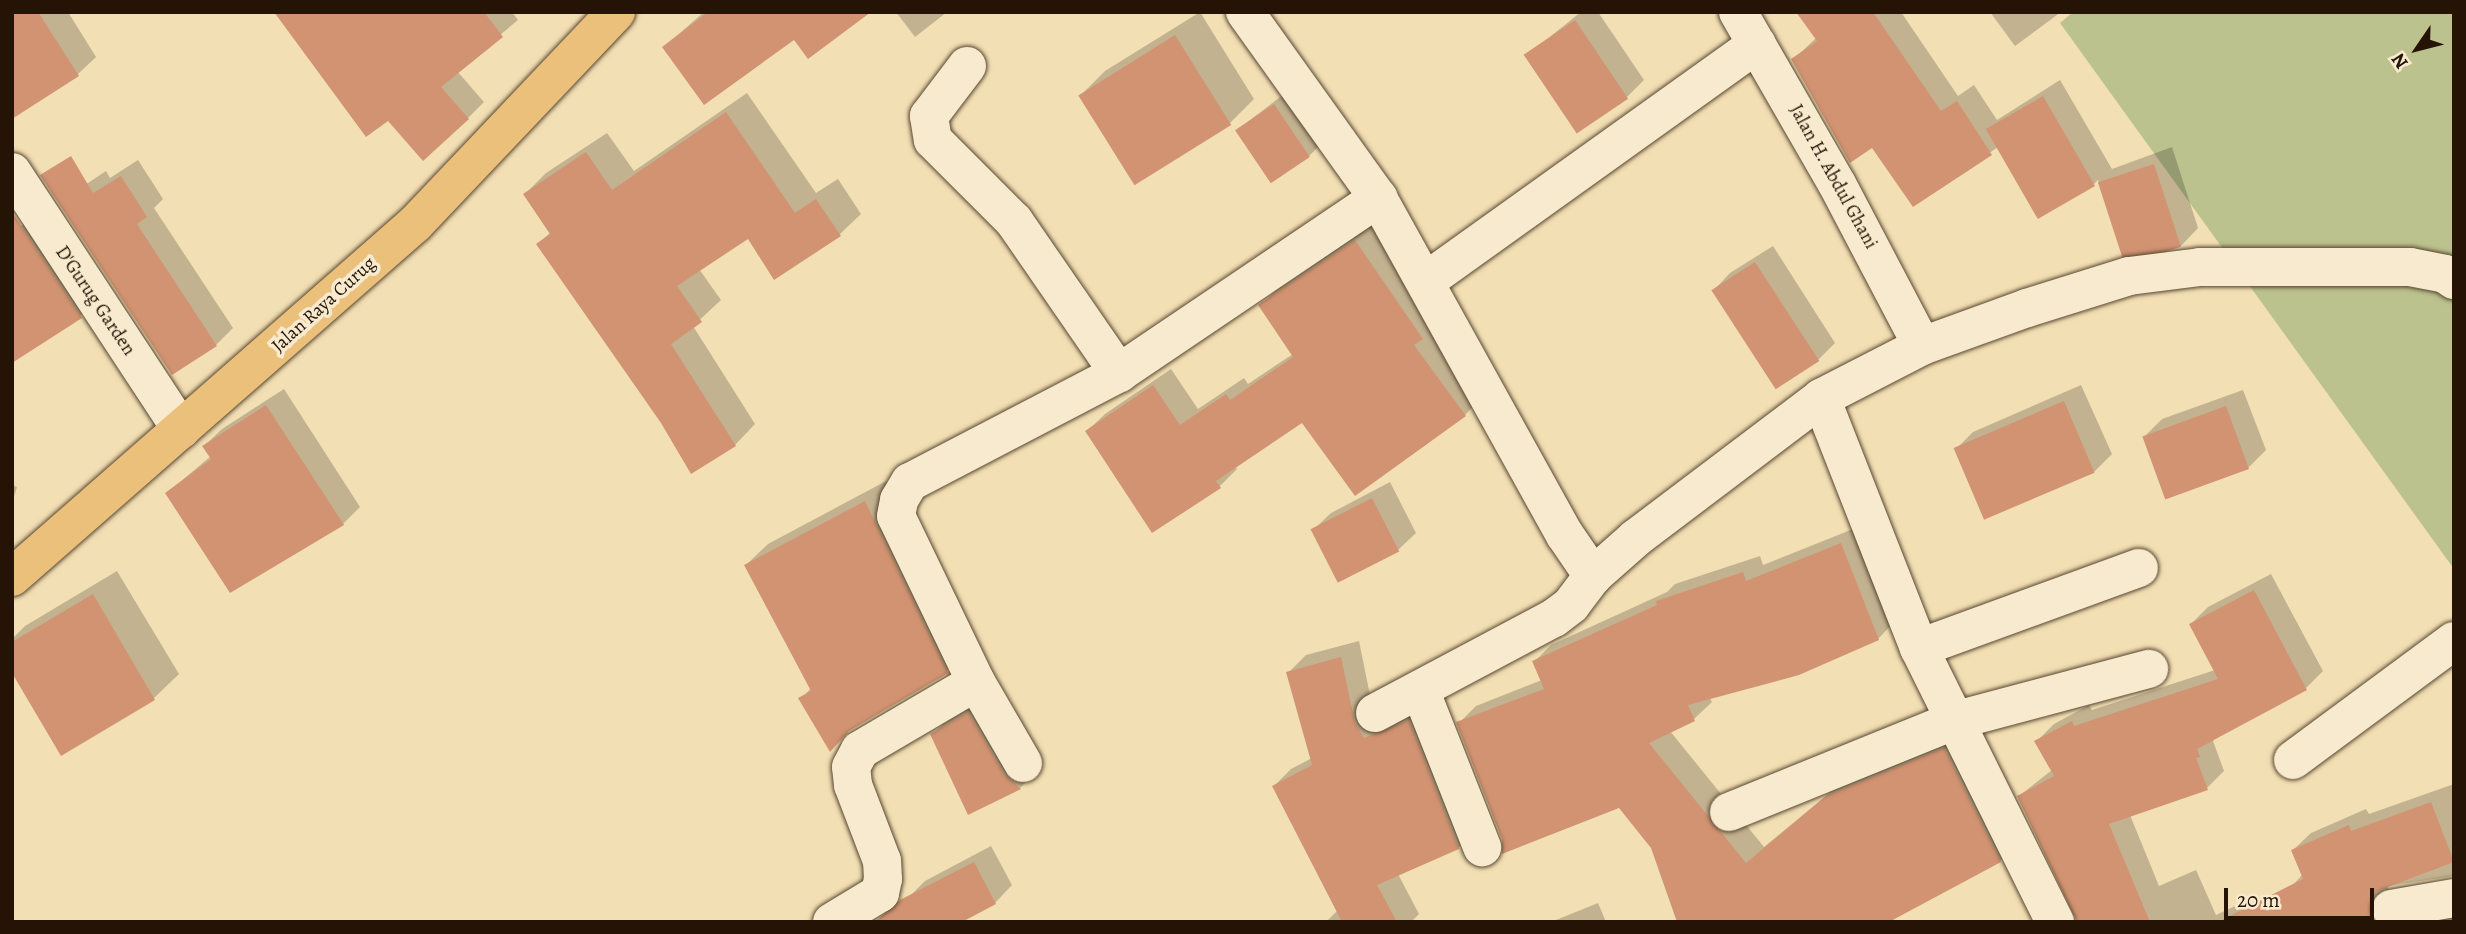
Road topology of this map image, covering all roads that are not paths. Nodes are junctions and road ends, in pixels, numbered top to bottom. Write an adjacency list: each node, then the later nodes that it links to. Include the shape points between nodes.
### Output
1 (616, 12): 13 (main road, Jalan Raya Curug, via 415,223)
2 (1245, 12): 7 (street)
3 (1738, 12): 4 (street, Jalan H. Abdul Ghani)
4 (1757, 44): 9 (street); 10 (street, Jalan H. Abdul Ghani)
5 (967, 66): 11 (street, via 929,116 933,140 1014,221)
6 (12, 172): 13 (street, D'Gurug Garden)
7 (1378, 198): 9 (street); 11 (street)
8 (2454, 280): 10 (street, via 2410,267 2200,267 2129,276)
9 (1426, 281): 15 (street, via 1565,535)
10 (1922, 346): 12 (street)
11 (1119, 373): 20 (street, via 910,482 899,500 896,516)
12 (1821, 398): 15 (street); 18 (street)
13 (181, 429): 16 (main road, Jalan Raya Curug)
14 (2139, 568): 18 (street)
15 (1593, 576): 21 (street, via 1571,605 1554,618)
16 (12, 577)
17 (2454, 641): 24 (street)
18 (1919, 648): 23 (street)
19 (2149, 669): 23 (street)
20 (976, 682): 25 (street); 30 (street, via 860,750 850,767 853,785 882,861 883,879 880,893 872,900)
21 (1421, 692): 22 (street); 27 (street)
22 (1375, 713)
23 (1953, 722): 26 (street); 31 (street)
24 (2293, 760)
25 (1023, 763)
26 (1729, 812)
27 (1482, 847)
28 (2454, 898): 29 (street)
29 (2391, 909)
30 (832, 922)
31 (2055, 922)

